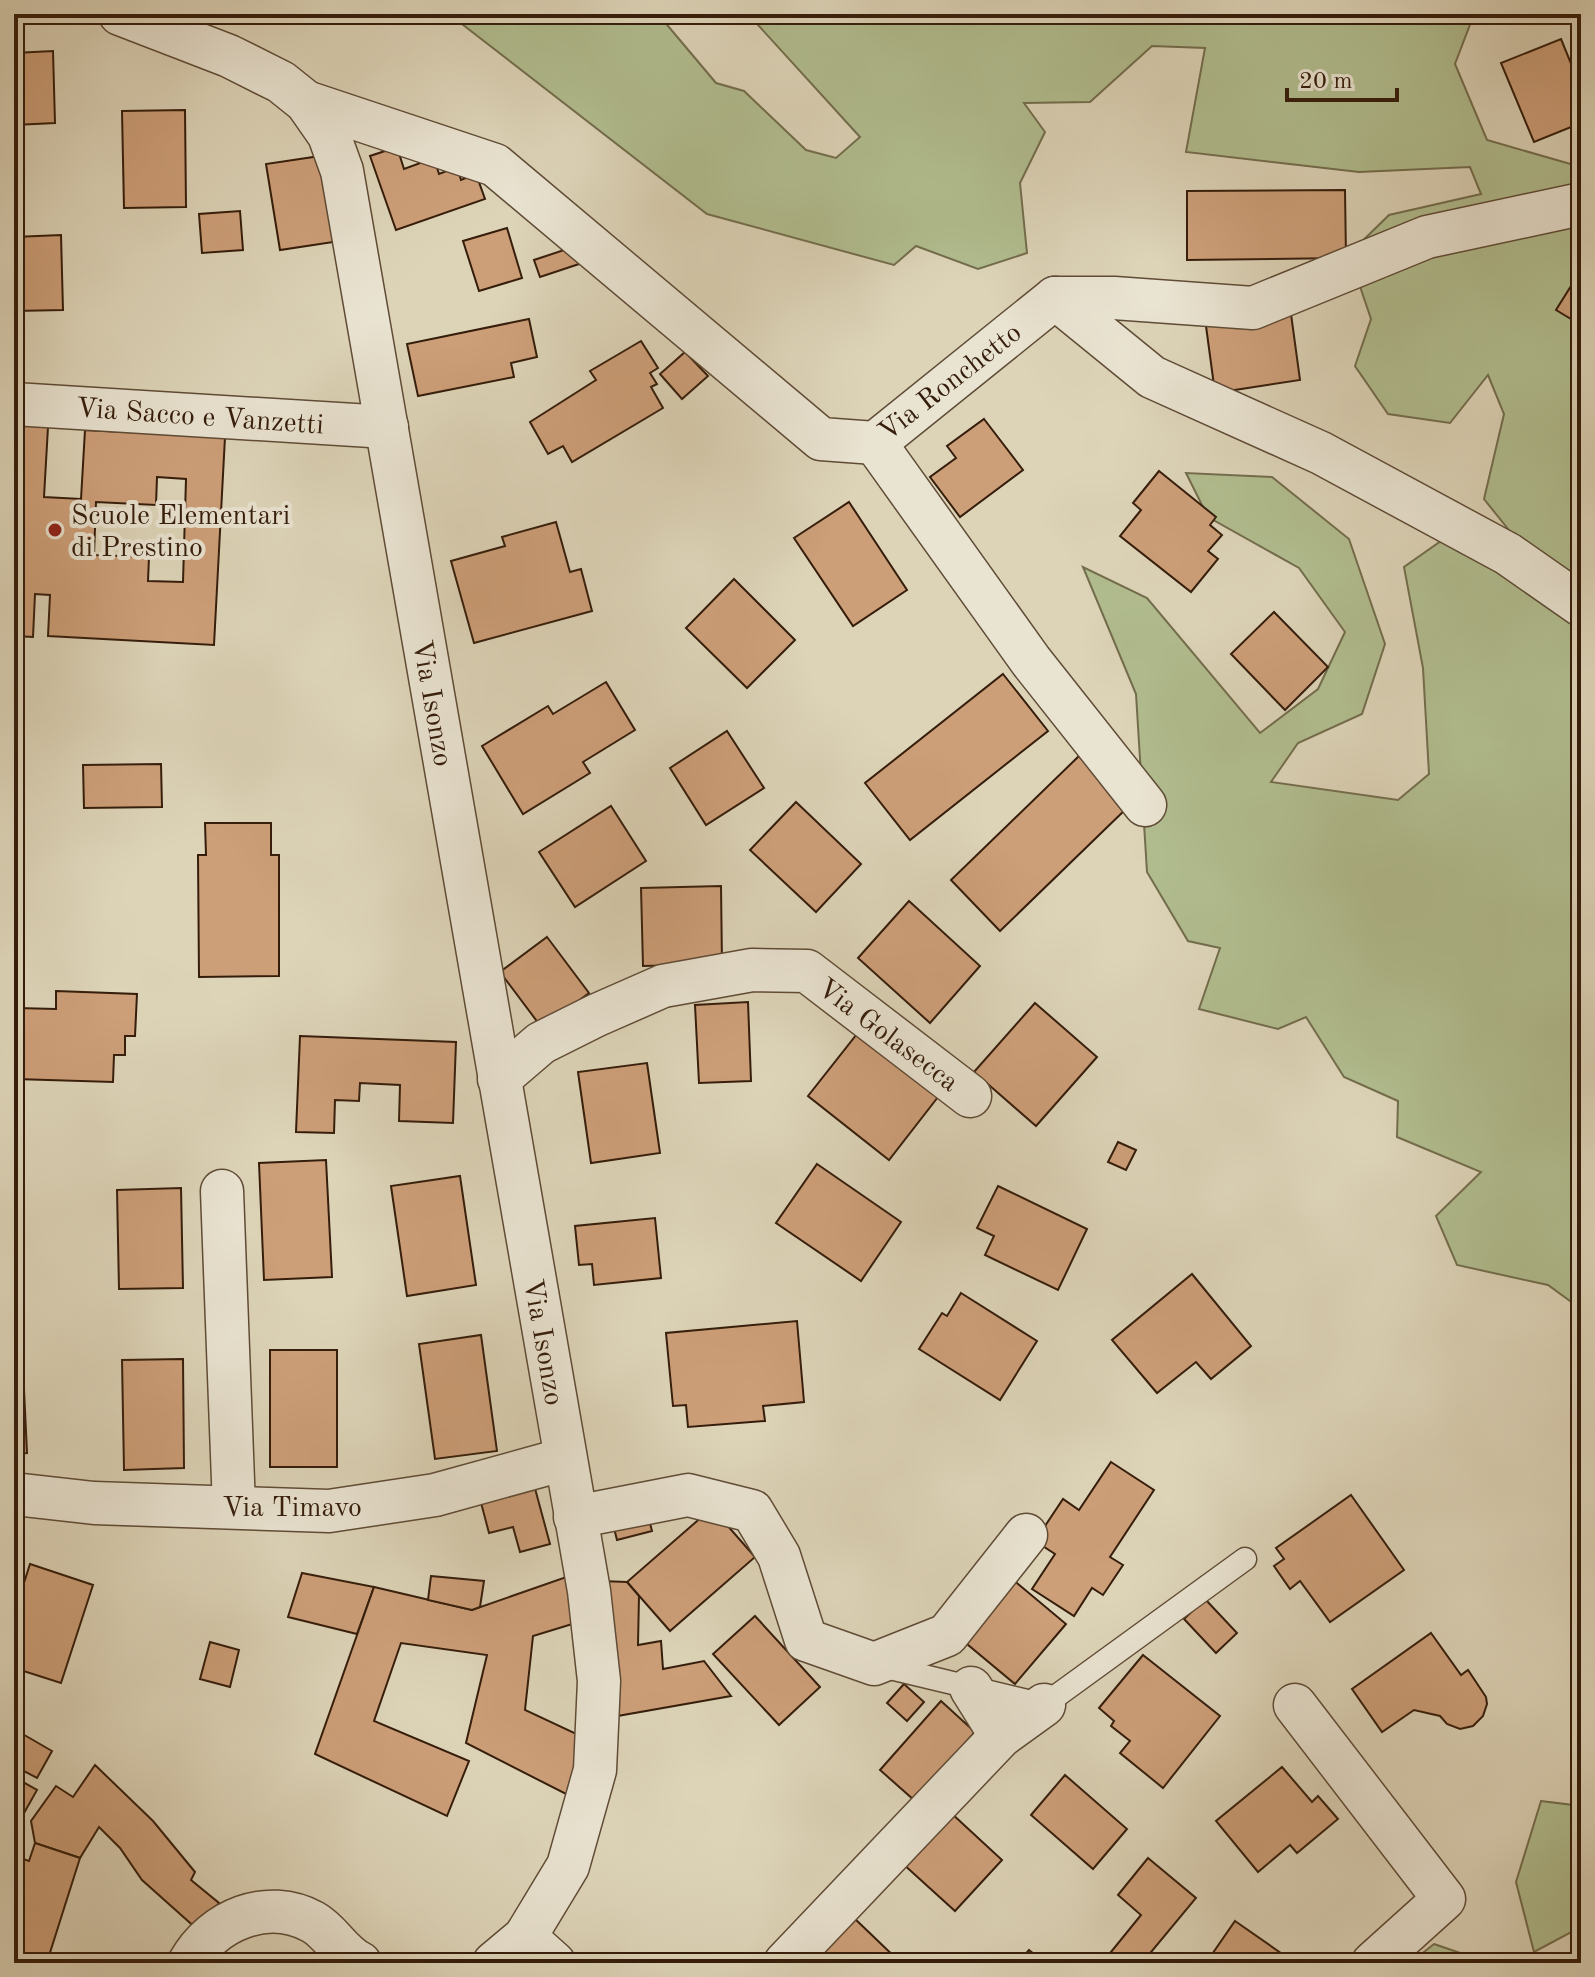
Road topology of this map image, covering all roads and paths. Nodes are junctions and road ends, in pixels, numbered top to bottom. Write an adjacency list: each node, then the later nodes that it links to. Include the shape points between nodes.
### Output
1 (120, 14): 2 (street, Via Isonzo, via 229,56 281,82)
2 (306, 102): 6 (street, Via Isonzo, via 329,135 342,171); 7 (street, Via Ronchetto, via 495,165 821,439)
3 (1581, 204): 4 (street, via 1427,237 1253,308)
4 (1055, 298): 7 (street, Via Ronchetto); 8 (street, via 1152,377 1321,453 1508,554)
5 (14, 404): 6 (street, Via Sacco e Vanzetti)
6 (387, 427): 10 (street, Via Isonzo)
7 (875, 443): 9 (street, via 1031,661)
8 (1581, 605)
9 (1145, 805)
10 (499, 1079): 11 (street, Via Golasecca, via 541,1043 663,986 752,970 807,971); 13 (street, Via Isonzo)
11 (970, 1096)
12 (222, 1191): 15 (street)
13 (565, 1459): 15 (street, Via Timavo, via 378,1505 329,1511); 16 (street, Via Isonzo)
14 (14, 1494): 15 (street, Via Timavo, via 94,1503)
15 (234, 1507)
16 (575, 1517): 19 (street, via 688,1495 752,1511 779,1556 806,1640); 24 (street, Via Isonzo, via 599,1681 595,1770 568,1866)
17 (1026, 1535): 19 (street, via 947,1635)
18 (1245, 1559): 21 (lane)
19 (874, 1664): 20 (lane)
20 (971, 1688): 21 (lane); 23 (street)
21 (1044, 1705): 23 (street)
22 (1295, 1705): 28 (street, via 1444,1899)
23 (1001, 1736): 27 (street)
24 (524, 1954)
25 (189, 1963): 26 (street, via 214,1931 263,1912 290,1913 314,1923)
26 (360, 1963)
27 (785, 1963)
28 (1373, 1963)

